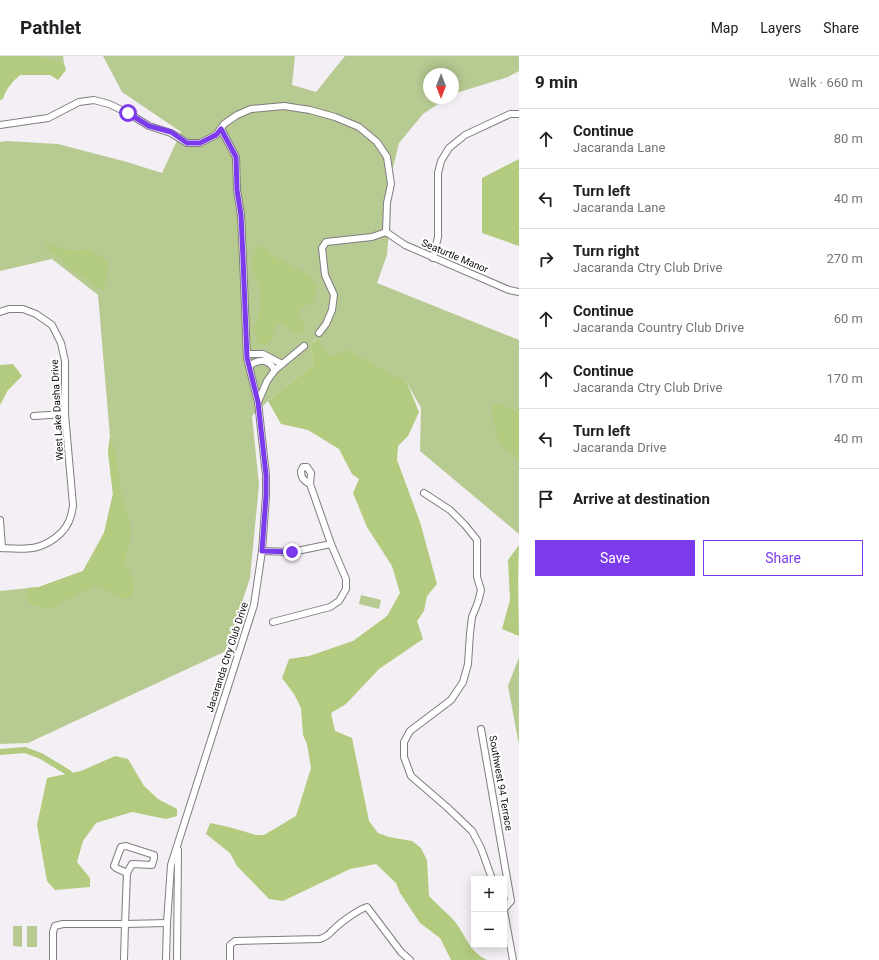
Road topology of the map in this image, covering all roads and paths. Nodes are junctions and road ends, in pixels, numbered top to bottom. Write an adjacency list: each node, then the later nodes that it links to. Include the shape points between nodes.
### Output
1 (519, 114): 5 (street, via 510,114 465,135 449,148 441,161 438,173 438,237)
2 (0, 125): 3 (street, via 48,118 79,102 94,100 109,104 149,126 171,132 187,143 200,143 216,135)
3 (221, 129): 4 (street, via 237,115 251,109 284,106 336,117 359,127 377,142 387,157 391,184 387,203); 10 (street, via 236,157)
4 (386, 232): 5 (street, Seaturtle Manor, via 405,246); 8 (street, via 372,237 326,242 322,248 325,275 334,295 332,310)
5 (433, 258): 6 (street, Seaturtle Manor)
6 (519, 292)
7 (0, 312): 15 (street, West Lake Dasha Drive, via 23,309 52,325 61,343 65,361)
8 (319, 333)
9 (304, 346): 11 (street)
10 (247, 354): 11 (street, via 263,354); 12 (street, Jacaranda Ctry Club Drive)
11 (282, 364): 13 (street)
12 (249, 366): 13 (street, via 261,360 271,364); 14 (street, Jacaranda Ctry Club Drive)
13 (275, 370): 14 (street)
14 (258, 402): 22 (street, Jacaranda Ctry Club Drive, via 266,475)
15 (65, 414): 16 (street); 21 (street, West Lake Dasha Drive, via 73,505 69,522 64,530 47,544 17,550)
16 (34, 416)
17 (310, 484): 20 (street)
18 (424, 493): 27 (street, via 450,510 477,540 477,577 481,590 472,617 468,664 463,682 451,700 410,731 404,742 404,757 411,776 472,831)
19 (0, 520): 21 (street)
20 (331, 544): 22 (street, via 292,552); 23 (street, via 346,579 346,589 339,601 330,607)
21 (1, 548)
22 (262, 551): 25 (street, Jacaranda Ctry Club Drive, via 254,605)
23 (273, 622)
24 (481, 729): 28 (street, Southwest 94 Terrace)
25 (178, 840): 32 (street, Jacaranda Ctry Club Drive, via 170,865); 37 (street, Jacaranda Ctry Club Drive)
26 (127, 873): 26 (street, via 114,866 122,847 126,846 154,856 152,865 132,864); 33 (street)
27 (491, 876)
28 (507, 876)
29 (507, 878): 30 (street, Southwest 94 Terrace, via 511,901)
30 (507, 906)
31 (504, 912): 40 (street)
32 (167, 923): 33 (street); 36 (street, Jacaranda Ctry Club Drive)
33 (125, 924): 34 (street, via 56,926); 35 (street)
34 (53, 960)
35 (124, 960)
36 (166, 960)
37 (177, 960)
38 (230, 960): 39 (street, via 230,946 235,941 320,939 327,937 367,907)
39 (410, 960)
40 (513, 960)

